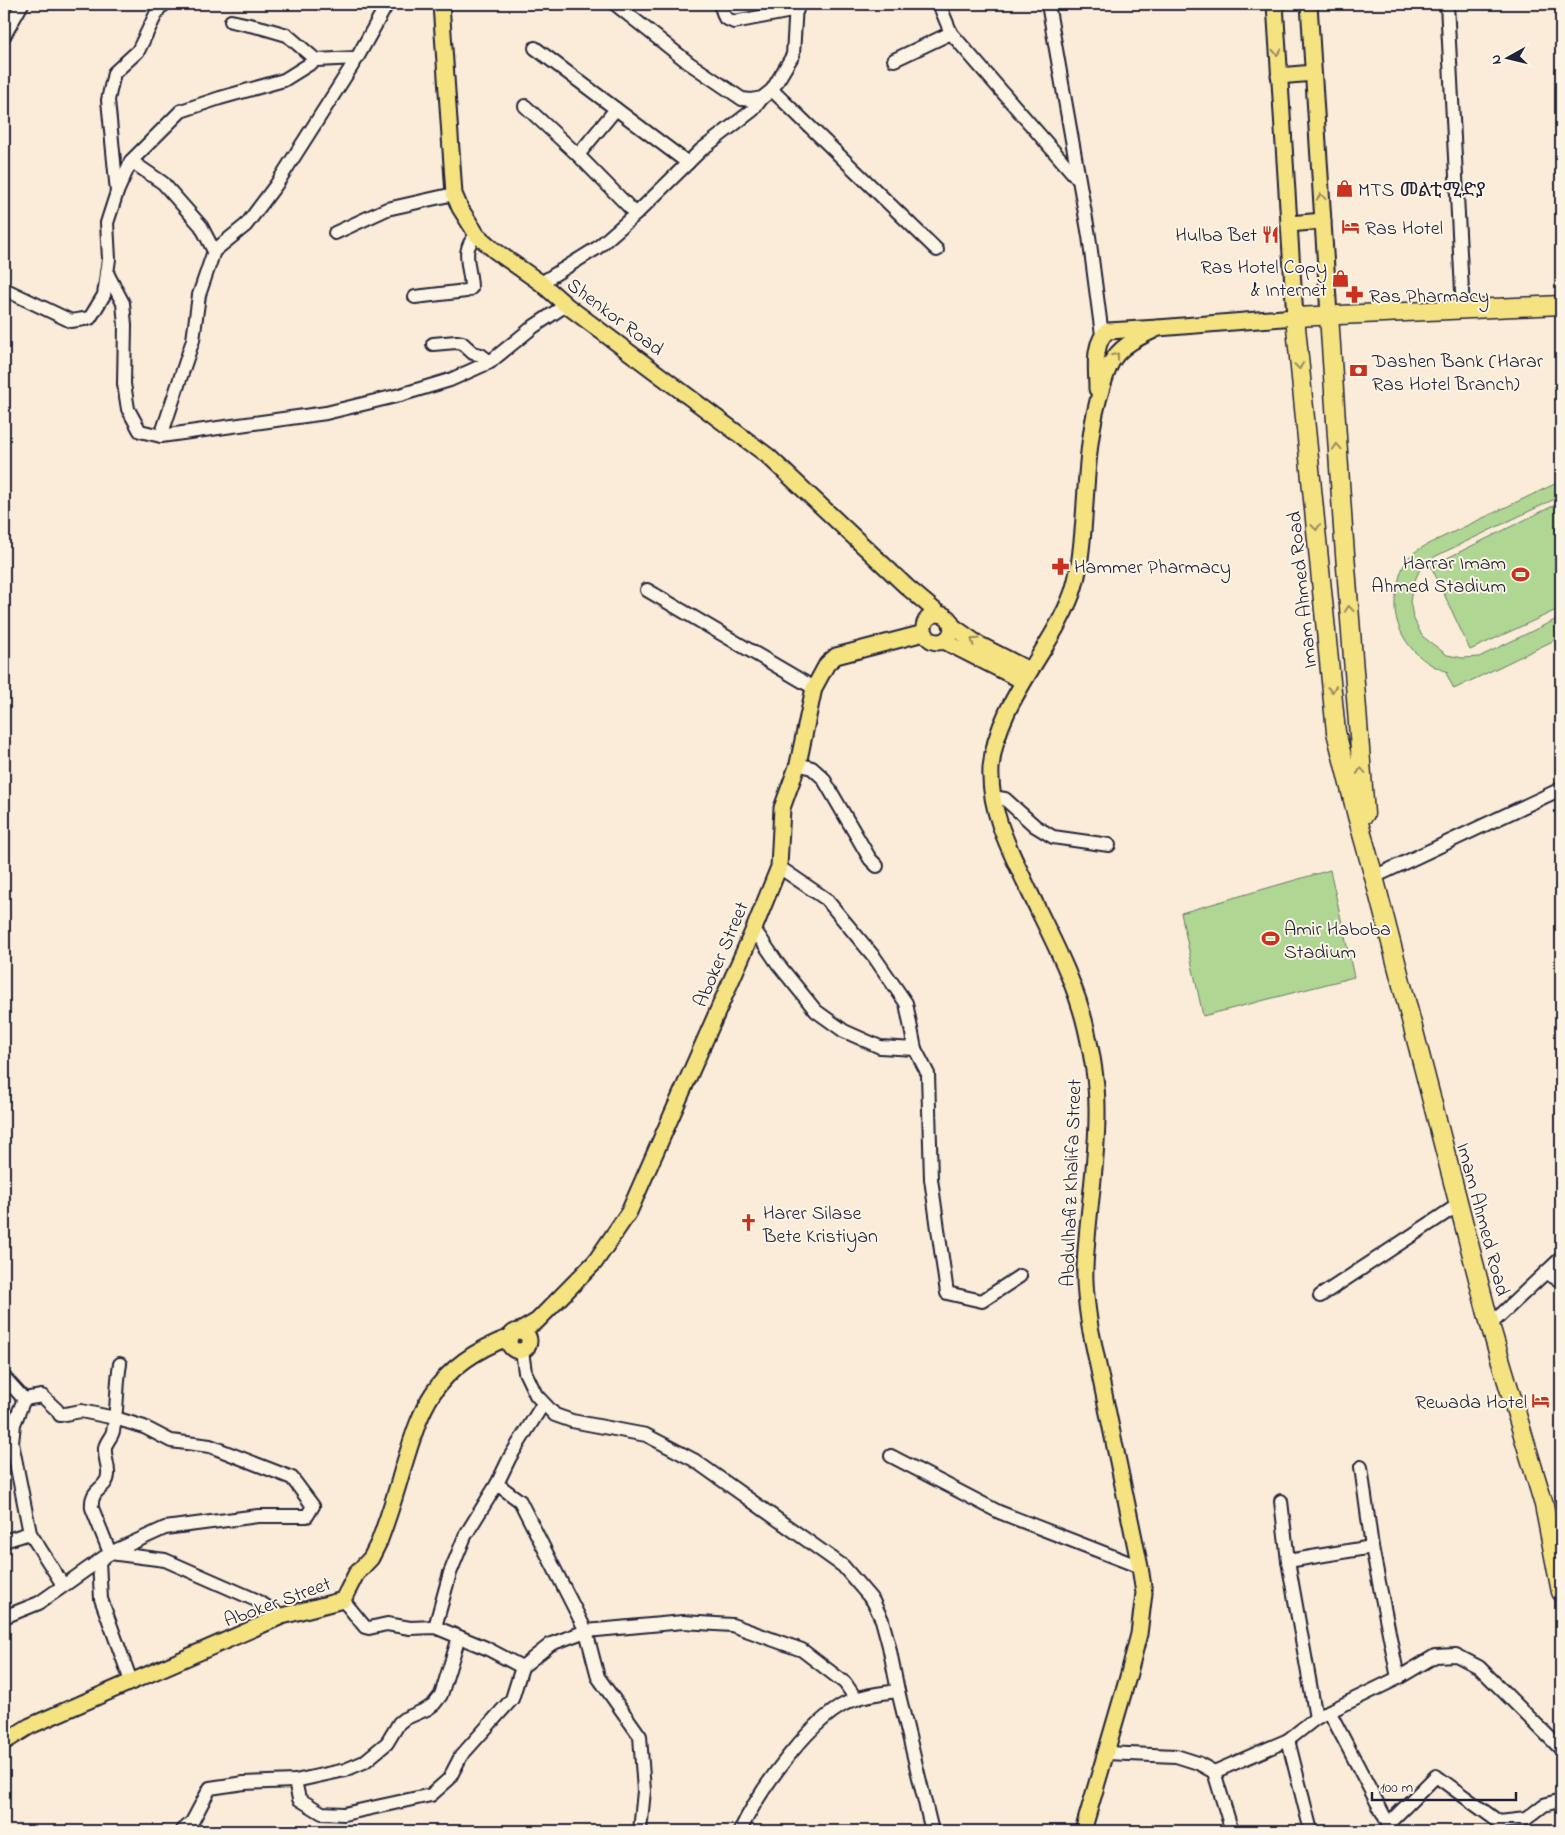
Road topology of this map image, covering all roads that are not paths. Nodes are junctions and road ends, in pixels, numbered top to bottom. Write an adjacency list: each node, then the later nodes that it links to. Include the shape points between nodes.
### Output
1 (22, 4): 15 (street)
2 (165, 4): 30 (street, via 159,8 138,51 114,73 108,100)
3 (387, 4): 17 (street)
4 (441, 4): 31 (main road, Shenkor Road)
5 (615, 4): 23 (street, via 742,99)
6 (720, 4): 12 (street, via 726,18 734,22)
7 (939, 4): 14 (street)
8 (1048, 4): 29 (street)
9 (1275, 4): 21 (main road, one-way to 21)
10 (1309, 4): 20 (main road)
11 (1447, 4): 45 (street)
12 (796, 7): 22 (street, via 793,55)
13 (231, 21): 18 (street, via 287,35)
14 (951, 33): 19 (street); 29 (street)
15 (4, 36)
16 (535, 48): 25 (street)
17 (357, 58): 18 (street); 38 (street, via 276,185 246,225)
18 (316, 60): 27 (street, via 284,80 181,111)
19 (894, 60)
20 (1313, 73): 21 (main road); 33 (main road, one-way to 20)
21 (1279, 76): 34 (main road)
22 (772, 90): 23 (street); 37 (street)
23 (762, 98): 28 (street, via 753,110)
24 (525, 106): 26 (street)
25 (616, 109): 26 (street); 28 (street)
26 (578, 155): 32 (street)
27 (131, 161): 30 (street); 38 (street, via 163,183 201,226)
28 (688, 163): 32 (street)
29 (1079, 180): 49 (street)
30 (117, 192): 39 (street, via 107,223)
31 (454, 194): 35 (street, via 387,209); 36 (main road, Shenkor Road)
32 (636, 214): 40 (street, via 598,248)
33 (1323, 221): 34 (main road); 46 (main road)
34 (1289, 224): 47 (main road)
35 (335, 233)
36 (477, 235): 40 (main road, Shenkor Road); 42 (street, via 466,249 471,288)
37 (937, 250)
38 (214, 251): 53 (street, via 199,295 192,340)
39 (107, 273): 41 (street, via 104,295 90,318 71,321); 53 (street, via 123,303 124,384 128,409 140,431)
40 (541, 283): 43 (main road, Shenkor Road)
41 (4, 289)
42 (415, 297)
43 (566, 305): 51 (street); 55 (main road, Shenkor Road, via 768,456 907,587)
44 (1561, 305): 45 (highway)
45 (1462, 310): 46 (highway)
46 (1329, 315): 47 (highway); 67 (highway, Imam Ahmed Road, one-way to 46)
47 (1295, 317): 48 (main road); 67 (highway, Imam Ahmed Road, one-way to 67, via 1336,732)
48 (1158, 328): 49 (main road, via 1118,329); 52 (main road, one-way to 48, via 1112,359 1122,348)
49 (1102, 335): 52 (main road, via 1098,343)
50 (433, 344): 51 (street, via 462,343)
51 (490, 362): 53 (street, via 450,380 326,412)
52 (1098, 400): 58 (main road, Abdulhafiz Khalifa Street, via 1092,424 1080,564 1073,592)
53 (161, 436)
54 (647, 590): 61 (street)
55 (930, 622): 56 (main road, via 947,617); 57 (main road, via 926,637 934,642); 61 (main road, Aboker Street, via 836,656 827,664)
56 (952, 625): 57 (main road); 59 (main road, one-way to 56)
57 (944, 641): 59 (main road)
58 (1044, 648): 59 (main road); 60 (main road, Abdulhafiz Khalifa Street)
59 (1002, 664): 60 (main road); 62 (main road)
60 (1026, 676): 62 (main road, Abdulhafiz Khalifa Street)
61 (814, 688): 63 (main road, Aboker Street)
62 (1014, 701): 65 (main road, Abdulhafiz Khalifa Street, via 999,733 992,767)
63 (798, 764): 68 (street, via 812,768 824,778); 69 (main road, Aboker Street, via 782,808)
64 (1561, 789): 70 (street)
65 (992, 796): 66 (street, via 1005,799 1053,838); 97 (main road, Abdulhafiz Khalifa Street, via 1014,860 1073,986 1094,1065 1097,1108 1085,1296)
66 (1109, 845)
67 (1368, 854): 70 (highway, Imam Ahmed Road)
68 (877, 866)
69 (778, 867): 71 (main road, Aboker Street); 72 (street, via 826,898 875,958 906,1003)
70 (1374, 877): 73 (highway, Imam Ahmed Road)
71 (754, 928): 72 (street, via 816,1011 844,1031 880,1047); 80 (main road, Aboker Street, via 628,1212 594,1262)
72 (915, 1049): 76 (street, via 928,1074 931,1179 947,1293 982,1301)
73 (1458, 1205): 78 (street); 79 (highway, Imam Ahmed Road)
74 (1561, 1258): 75 (street)
75 (1546, 1273): 77 (street); 79 (street)
76 (1020, 1276)
77 (1561, 1281)
78 (1320, 1296)
79 (1490, 1325): 96 (highway, Imam Ahmed Road, via 1544,1505)
80 (518, 1341): 84 (street, via 527,1377); 100 (main road, Aboker Street, via 492,1344 467,1359 434,1392 414,1433 379,1542 371,1558 356,1574)
81 (120, 1364): 85 (street)
82 (4, 1377): 83 (street)
83 (24, 1399): 85 (street, via 42,1396 60,1415 81,1411); 90 (street, via 14,1424 12,1443)
84 (543, 1404): 88 (street); 109 (street, via 555,1415 572,1421 646,1435 694,1460 843,1566 873,1600 882,1620)
85 (115, 1418): 93 (street, via 113,1433 105,1445 107,1481 93,1495 92,1501); 93 (street, via 144,1427 171,1441 210,1446 292,1478 313,1506 307,1516 258,1516 165,1528)
86 (891, 1456): 97 (street, via 998,1512)
87 (1360, 1467): 92 (street)
88 (497, 1484): 103 (street, via 465,1536 450,1572); 104 (street, via 520,1501)
89 (1281, 1501): 94 (street)
90 (30, 1533): 91 (street); 98 (street)
91 (4, 1540)
92 (1372, 1547): 94 (street); 107 (street)
93 (110, 1553): 95 (street); 101 (street, via 165,1560 256,1600)
94 (1288, 1560): 112 (street)
95 (99, 1561): 98 (street); 108 (street, via 101,1599)
96 (1559, 1567): 99 (highway, Imam Ahmed Road)
97 (1140, 1568): 116 (main road, Abdulhafiz Khalifa Street, via 1144,1593 1138,1634)
98 (63, 1585): 102 (street, via 39,1603)
99 (1561, 1592)
100 (343, 1600): 101 (main road, Aboker Street); 103 (street, via 365,1627 387,1624 410,1628)
101 (282, 1616): 108 (main road, Aboker Street)
102 (4, 1617)
103 (435, 1627): 105 (street)
104 (586, 1631): 106 (street, via 551,1644); 110 (street, via 683,1622 732,1625 802,1650 845,1683); 122 (street, via 598,1677 640,1736 644,1791)
105 (459, 1637): 106 (street); 118 (street, via 441,1695 434,1704 399,1723 386,1743 364,1762 345,1770)
106 (522, 1667): 118 (street, via 512,1699 461,1756 449,1779 431,1795 344,1814 322,1813 299,1799)
107 (1398, 1678): 111 (street); 115 (street, via 1435,1656 1456,1655 1479,1667)
108 (131, 1681): 114 (main road, Aboker Street, via 30,1726)
109 (898, 1691): 110 (street); 124 (street)
110 (856, 1699): 123 (street, via 833,1711 792,1749)
111 (1329, 1711): 112 (street); 120 (street)
112 (1316, 1718): 113 (street)
113 (1288, 1740): 117 (street); 127 (street)
114 (4, 1742)
115 (1561, 1749)
116 (1106, 1753): 117 (street, via 1176,1756); 125 (main road, Abdulhafiz Khalifa Street)
117 (1214, 1772): 126 (street)
118 (295, 1781): 121 (street, via 210,1788 192,1822)
119 (1561, 1800): 120 (street, via 1544,1805 1526,1819 1499,1822 1436,1776)
120 (1390, 1828)
121 (182, 1831)
122 (640, 1831)
123 (740, 1831)
124 (932, 1831)
125 (1083, 1831)
126 (1232, 1831)
127 (1311, 1831)

